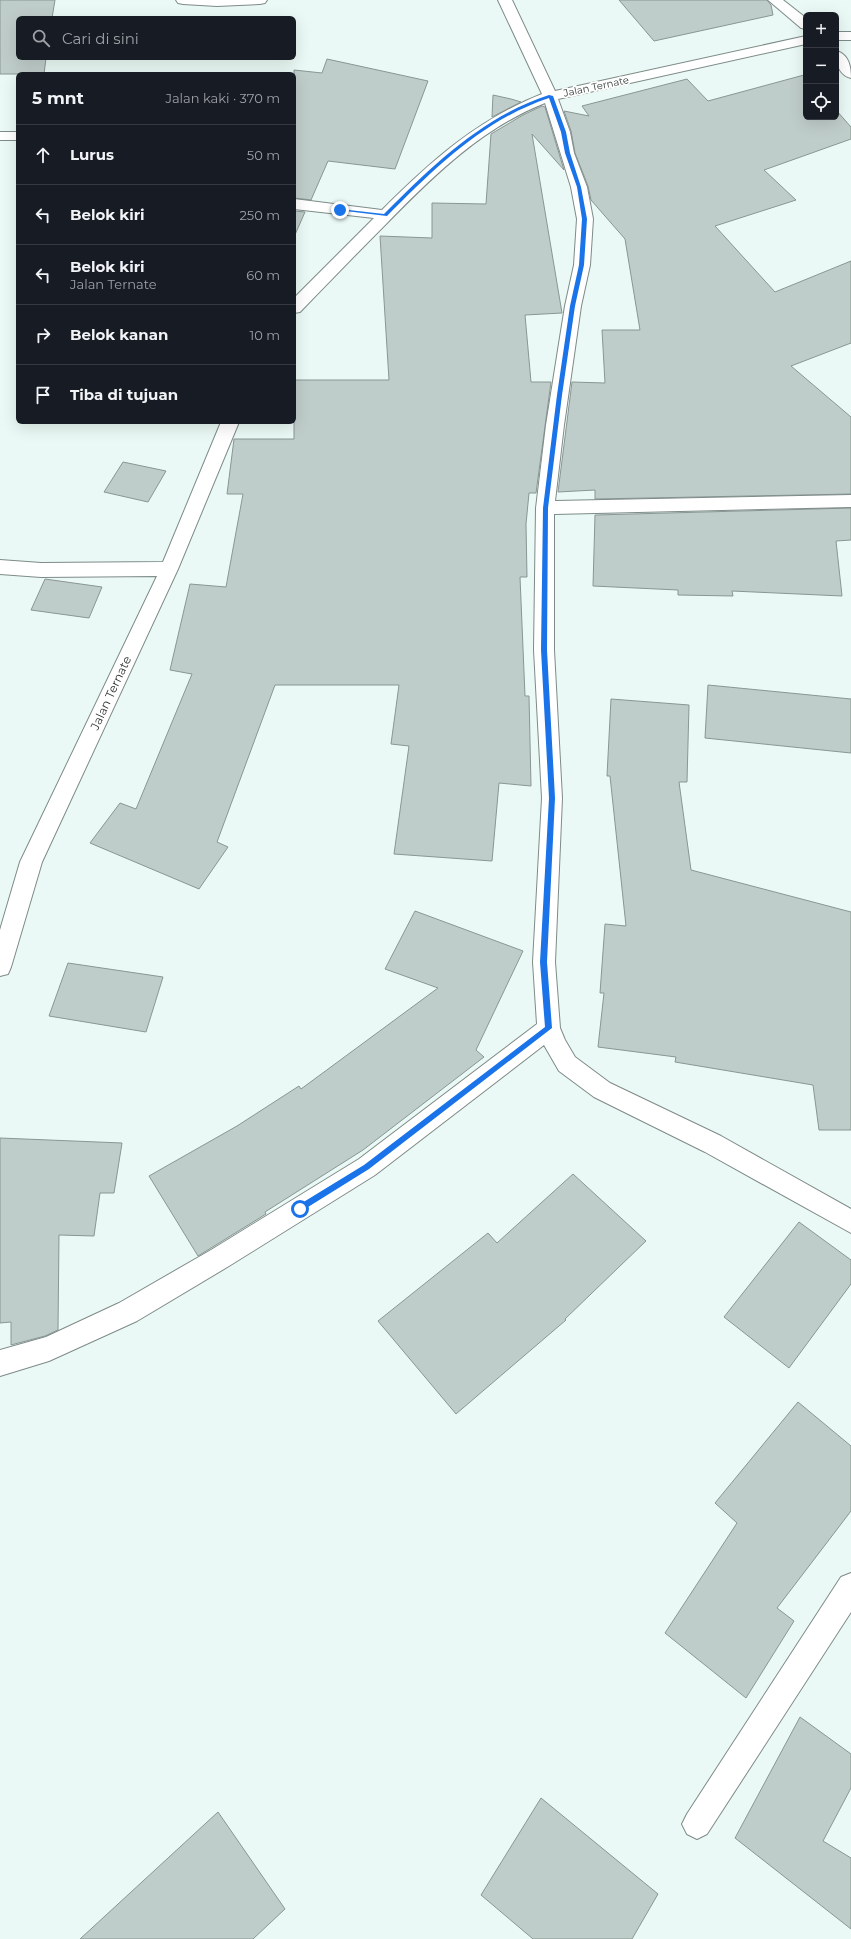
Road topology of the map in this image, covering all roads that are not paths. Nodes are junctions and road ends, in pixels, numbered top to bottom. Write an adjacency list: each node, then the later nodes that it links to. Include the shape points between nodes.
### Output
1 (183, 0): 2 (street)
2 (260, 0)
3 (505, 0): 11 (street)
4 (775, 0): 5 (street)
5 (803, 23)
6 (839, 36): 7 (street)
7 (851, 36)
8 (803, 41): 11 (street, Jalan Ternate)
9 (839, 60): 10 (street)
10 (851, 74)
11 (550, 96): 15 (street, Jalan Ternate, via 499,118 458,146); 19 (street, via 564,132 585,219 582,265 572,306)
12 (0, 136): 13 (street)
13 (16, 136)
14 (296, 204): 15 (street)
15 (385, 216): 16 (street, Jalan Ternate)
16 (296, 306)
17 (229, 424): 21 (street, Jalan Ternate)
18 (851, 501): 19 (street)
19 (545, 508): 23 (street, via 544,650 552,798 544,962)
20 (0, 567): 21 (street, via 41,570)
21 (169, 569): 22 (street, Jalan Ternate, via 31,862)
22 (0, 967)
23 (549, 1028): 24 (street, via 568,1064 602,1090 713,1144); 25 (street, via 367,1167 220,1258 128,1312 50,1349)
24 (851, 1222)
25 (0, 1363)
26 (851, 1587): 27 (street)
27 (698, 1824)

